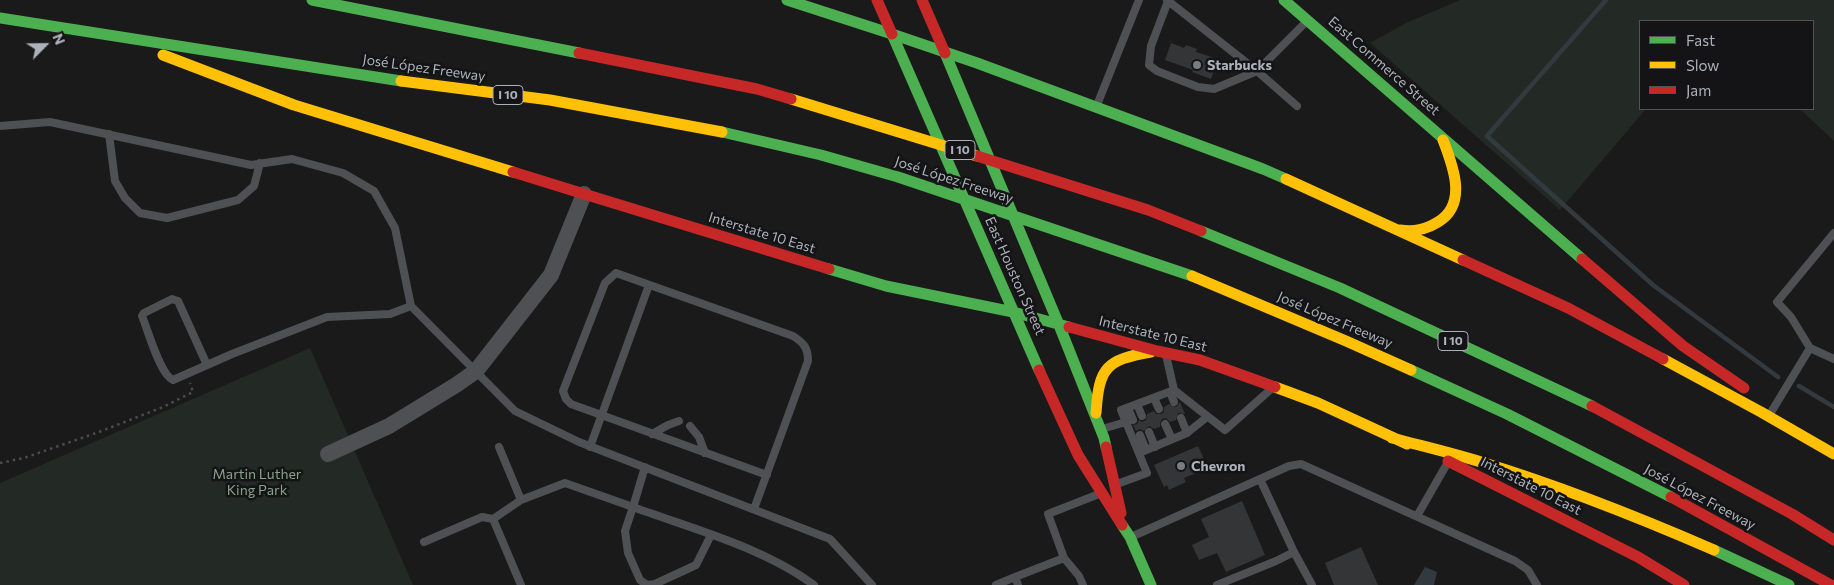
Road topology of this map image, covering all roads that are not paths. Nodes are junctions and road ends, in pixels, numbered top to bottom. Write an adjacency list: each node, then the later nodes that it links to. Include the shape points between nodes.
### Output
1 (312, 0): 74 (main road, José López Freeway / I 10, via 757,89 1148,210 1358,296 1596,408)
2 (787, 0): 10 (main road)
3 (877, 0): 10 (main road, East Houston Street)
4 (922, 0): 12 (main road, East Houston Street)
5 (1139, 0): 15 (lane)
6 (1168, 0): 13 (lane); 13 (lane, via 1151,46 1149,65 1198,87 1214,89)
7 (1284, 0): 9 (main road, East Commerce Street)
8 (0, 18): 11 (main road, José López Freeway / I 10)
9 (1308, 20): 13 (lane); 18 (main road, East Commerce Street)
10 (892, 34): 12 (main road); 25 (main road, East Houston Street)
11 (112, 36): 20 (main road, Interstate 10 East, via 294,105); 91 (main road, José López Freeway / I 10, via 377,78 550,100 736,134 898,178 1203,280 1346,341 1507,414 1701,512)
12 (945, 53): 15 (main road); 26 (main road, East Houston Street)
13 (1257, 71): 14 (lane)
14 (1297, 106)
15 (1096, 107): 21 (main road, via 1263,169)
16 (0, 126): 17 (lane, via 50,122)
17 (109, 134): 19 (lane); 19 (lane, via 115,181 125,198 140,213 167,218 238,200 254,186)
18 (1440, 134): 21 (main road, via 1454,165 1457,181 1452,211 1442,221 1416,232); 38 (main road, East Commerce Street, via 1683,346 1757,397)
19 (260, 164): 24 (lane, via 292,159 343,173 374,191 396,228)
20 (584, 194): 25 (main road, Interstate 10 East, via 886,286); 31 (street, via 551,275)
21 (1393, 229): 38 (main road, via 1568,308)
22 (1834, 233): 27 (lane, via 1777,302 1791,317)
23 (648, 285): 39 (lane); 39 (lane, via 616,273 605,283 563,391 571,404); 63 (lane, via 793,336 804,343 808,361)
24 (411, 306): 30 (lane, via 390,314 327,317); 31 (lane)
25 (1013, 312): 26 (main road, Interstate 10 East); 66 (main road, East Houston Street, via 1078,455)
26 (1059, 325): 28 (main road, Interstate 10 East); 45 (main road, East Houston Street)
27 (1810, 348): 29 (lane); 38 (lane)
28 (1161, 352): 32 (main road, Interstate 10 East, via 1200,360); 33 (lane); 45 (main road, via 1130,355 1103,372 1098,386)
29 (1834, 359)
30 (207, 365): 30 (lane, via 178,301 172,299 142,316 166,375 173,380)
31 (476, 371): 56 (lane, via 515,411); 59 (street, via 389,426)
32 (1273, 387): 41 (lane, via 1225,430); 52 (main road, Interstate 10 East, via 1318,402)
33 (1172, 391): 34 (lane); 35 (lane); 41 (lane)
34 (1154, 398): 36 (lane); 37 (lane)
35 (1174, 402)
36 (1137, 404): 40 (lane); 44 (lane, via 1121,410)
37 (1159, 409)
38 (1765, 414): 60 (main road)
39 (601, 416): 50 (lane); 56 (lane)
40 (1142, 416)
41 (1207, 417): 49 (lane)
42 (1181, 418): 49 (lane)
43 (680, 421): 50 (lane)
44 (1130, 421): 45 (lane); 57 (lane)
45 (1098, 424): 65 (main road, East Houston Street)
46 (1165, 424): 53 (lane)
47 (690, 426): 58 (lane, via 699,436)
48 (1149, 432): 54 (lane)
49 (1188, 432): 53 (lane)
50 (652, 434): 58 (lane)
51 (1140, 435): 57 (lane)
52 (1392, 438): 61 (main road, Interstate 10 East); 90 (main road, via 1505,469 1604,505)
53 (1172, 440): 54 (lane)
54 (1155, 446): 57 (lane)
55 (499, 447): 67 (lane)
56 (590, 447): 62 (lane)
57 (1143, 452): 65 (lane, via 1147,472)
58 (705, 453): 63 (lane)
59 (328, 454)
60 (1834, 454)
61 (1448, 461): 70 (lane); 89 (main road, Interstate 10 East, via 1638,557)
62 (645, 467): 68 (lane); 69 (lane)
63 (767, 475): 69 (lane)
64 (1260, 479): 70 (lane, via 1301,464); 72 (lane); 76 (lane)
65 (1115, 485): 72 (main road, East Houston Street)
66 (1102, 492): 72 (main road, East Houston Street); 77 (lane, via 1048,514)
67 (521, 500): 68 (lane, via 565,483); 71 (lane)
68 (633, 507): 73 (lane); 80 (lane, via 624,531 628,553 640,580)
69 (754, 509): 82 (lane, via 830,539)
70 (1418, 516): 88 (lane, via 1515,562 1528,570)
71 (493, 519): 75 (lane, via 482,517); 79 (lane)
72 (1128, 534): 85 (main road, East Houston Street)
73 (711, 535): 80 (lane, via 696,565); 81 (lane, via 762,554 794,570)
74 (1834, 540)
75 (424, 542)
76 (1294, 552): 86 (lane); 87 (lane)
77 (1064, 558): 78 (lane); 84 (lane)
78 (1017, 581): 83 (lane)
79 (521, 585)
80 (647, 585)
81 (814, 585)
82 (872, 585)
83 (996, 585)
84 (1083, 585)
85 (1151, 585)
86 (1217, 585)
87 (1312, 585)
88 (1537, 585)
89 (1684, 585)
90 (1789, 585)
91 (1831, 585)

